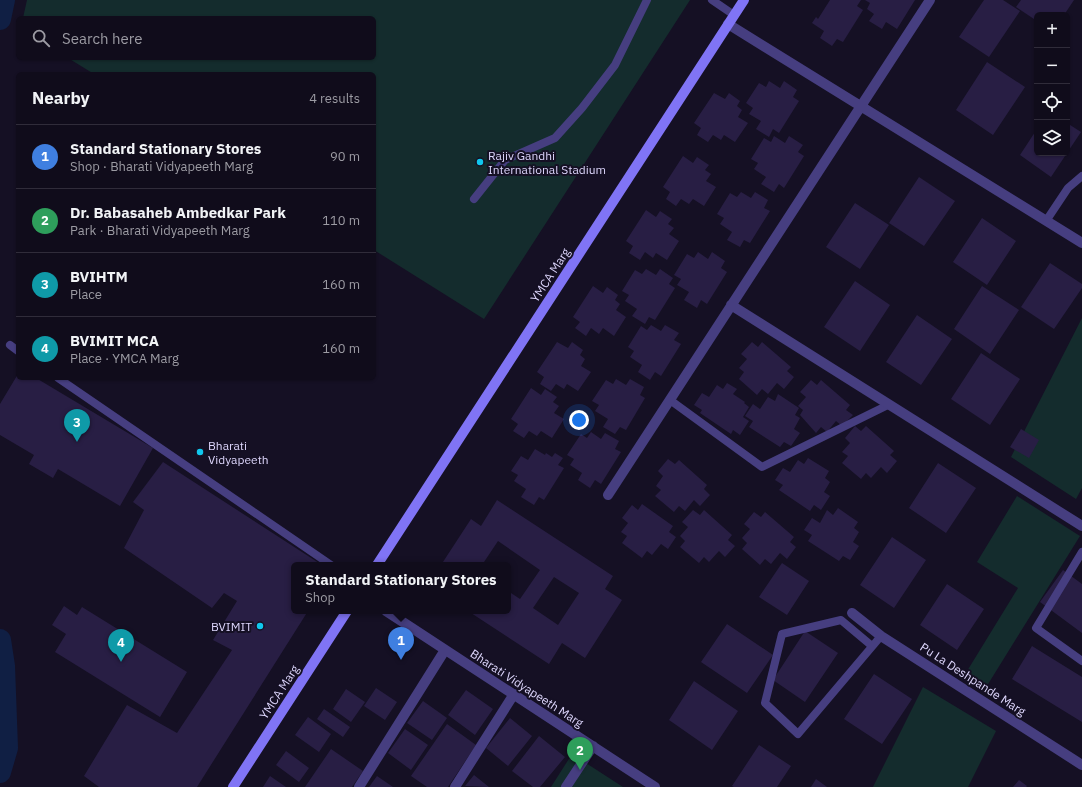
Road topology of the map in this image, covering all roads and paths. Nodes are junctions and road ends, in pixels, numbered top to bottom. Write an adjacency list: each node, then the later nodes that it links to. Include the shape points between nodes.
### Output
1 (647, 0): 9 (lane, via 616,65 582,108 555,138 505,160)
2 (712, 0): 5 (lane)
3 (744, 0): 5 (main road, YMCA Marg)
4 (930, 0): 7 (street)
5 (734, 15): 6 (main road, YMCA Marg)
6 (728, 24): 7 (street); 22 (main road, YMCA Marg)
7 (861, 106): 10 (street); 12 (street)
8 (1082, 176): 10 (lane, via 1068,188)
9 (474, 199)
10 (1046, 221): 11 (street)
11 (1082, 243)
12 (731, 305): 16 (street); 17 (street)
13 (10, 345): 14 (lane)
14 (16, 350)
15 (61, 380): 21 (lane)
16 (670, 400): 17 (lane, via 762,467); 18 (street)
17 (888, 405): 19 (street)
18 (608, 495)
19 (1082, 526)
20 (1082, 552): 29 (lane, via 1036,628)
21 (327, 562)
22 (379, 562)
23 (852, 613): 26 (street, Pu La Deshpande Marg)
24 (345, 614): 33 (main road, YMCA Marg)
25 (391, 614): 28 (street, Bharati Vidyapeeth Marg)
26 (881, 636): 27 (lane); 32 (street, Pu La Deshpande Marg)
27 (872, 646): 27 (lane, via 798,734 765,703 782,634 841,620)
28 (445, 650): 30 (street, Bharati Vidyapeeth Marg); 34 (street)
29 (1082, 661)
30 (514, 694): 31 (street, Bharati Vidyapeeth Marg); 35 (street)
31 (593, 746): 36 (street); 37 (street, Bharati Vidyapeeth Marg)
32 (1082, 765)
33 (233, 787)
34 (360, 787)
35 (455, 787)
36 (566, 787)
37 (655, 787)

